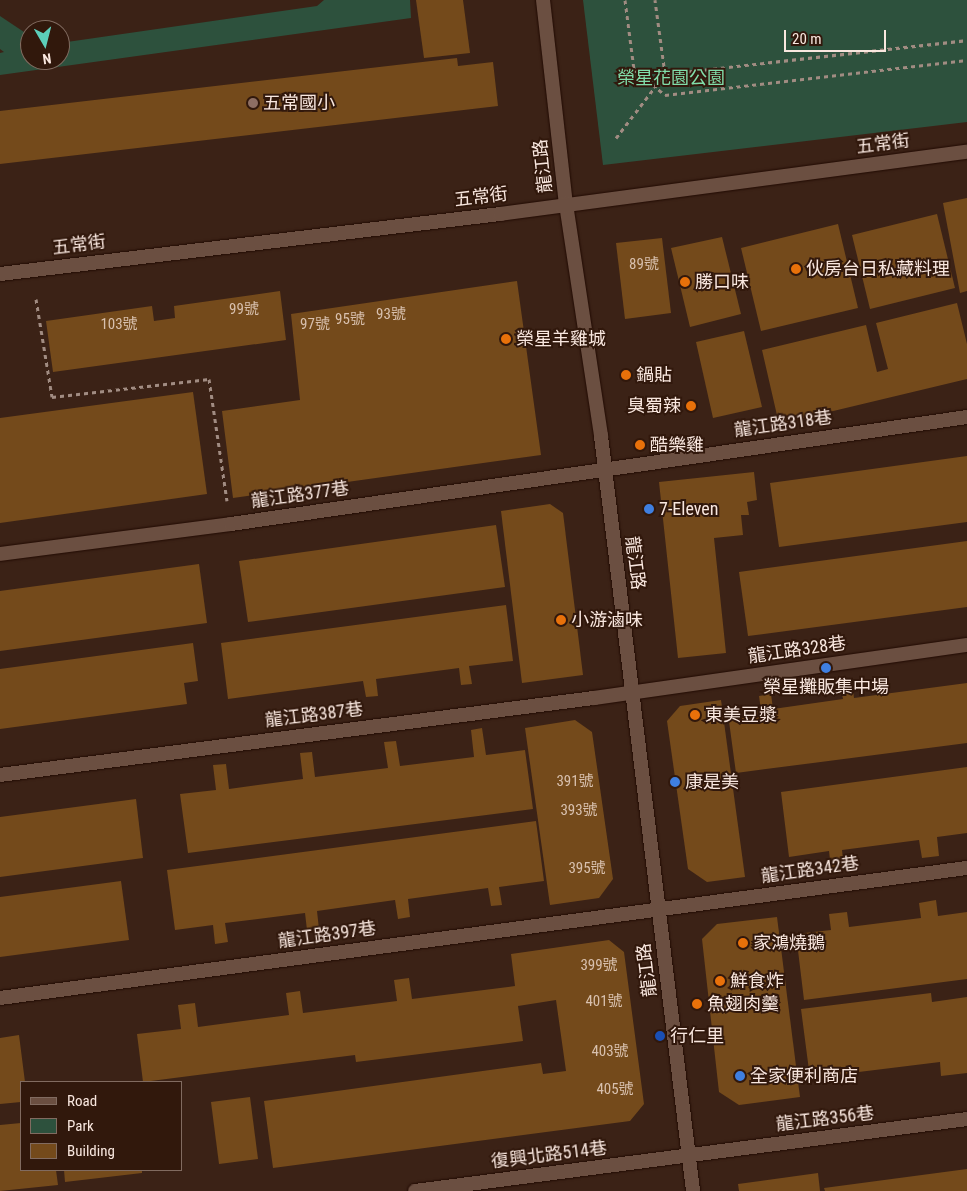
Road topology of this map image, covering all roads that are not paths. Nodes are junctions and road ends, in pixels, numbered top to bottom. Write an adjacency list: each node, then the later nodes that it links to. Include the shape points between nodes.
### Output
1 (544, 0): 3 (street, 龍江路)
2 (967, 152): 3 (street, 五常街)
3 (566, 204): 4 (street, 五常街); 6 (street, 龍江路)
4 (0, 274)
5 (967, 417): 6 (street, 龍江路318巷)
6 (605, 469): 7 (street, 龍江路377巷); 9 (street, 龍江路)
7 (0, 554)
8 (967, 645): 9 (street, 龍江路328巷)
9 (632, 692): 10 (street, 龍江路387巷); 12 (street, 龍江路)
10 (0, 775)
11 (967, 868): 12 (street, 龍江路342巷)
12 (658, 910): 13 (street, 龍江路397巷); 15 (street, 龍江路)
13 (0, 998)
14 (967, 1119): 15 (street, 龍江路356巷)
15 (688, 1156): 16 (street, 復興北路514巷); 17 (street, 龍江路)
16 (415, 1191)
17 (693, 1191)

